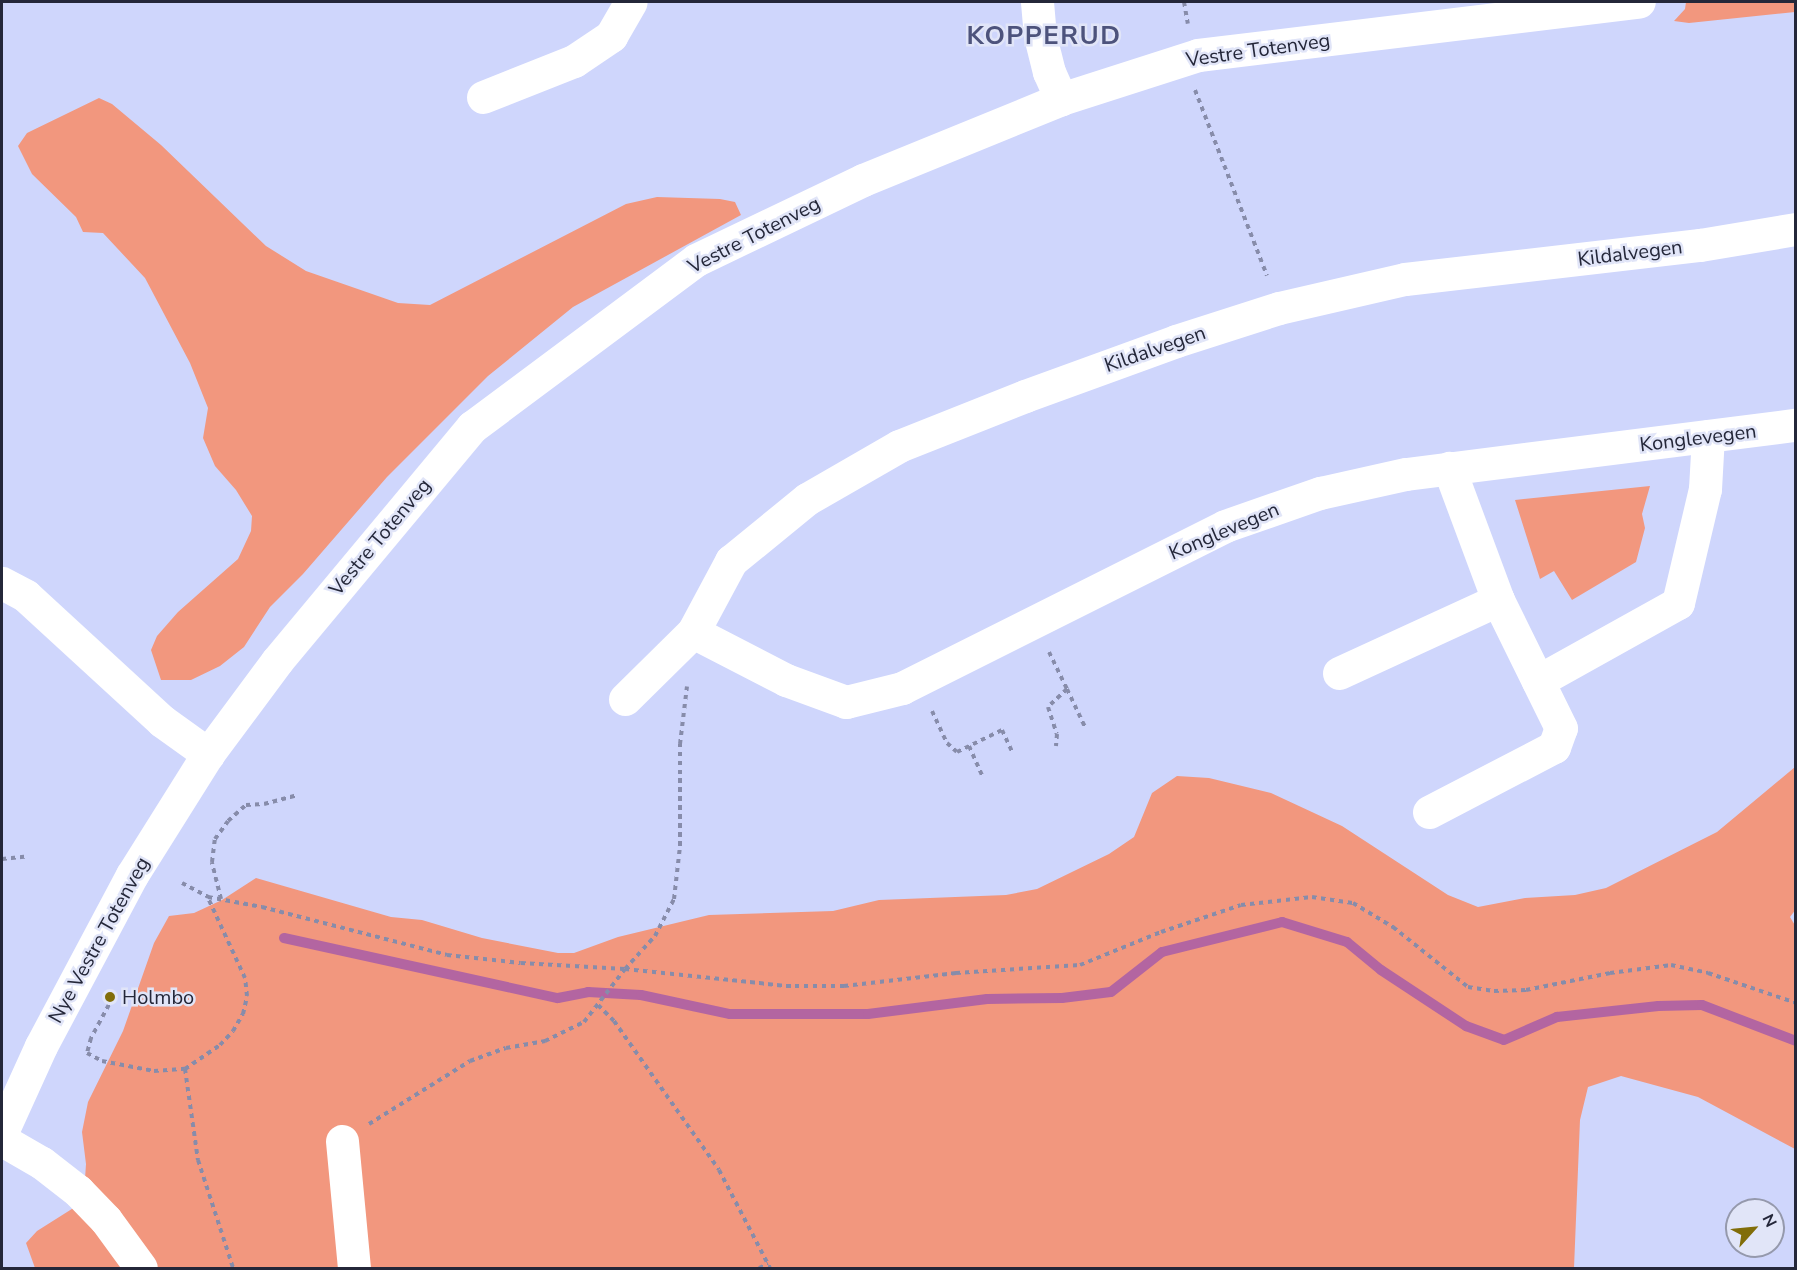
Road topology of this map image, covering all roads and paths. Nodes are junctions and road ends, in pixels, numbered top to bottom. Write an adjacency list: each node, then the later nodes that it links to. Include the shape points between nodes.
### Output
1 (632, 2): 5 (street, via 611,36 574,61)
2 (1037, 2): 6 (street, via 1040,36)
3 (1639, 2): 4 (street, Vestre Totenveg)
4 (1190, 58): 6 (street, Vestre Totenveg); 8 (path, via 1196,97)
5 (483, 97)
6 (1061, 99): 24 (street, Vestre Totenveg, via 863,180 696,260 472,427 277,661)
7 (1796, 229): 8 (street, Kildalvegen, via 1700,245 1405,279)
8 (1279, 308): 15 (street, Kildalvegen, via 1176,341 899,446 807,499 731,561)
9 (1796, 425): 10 (street, Konglevegen)
10 (1708, 436): 11 (street, Konglevegen); 18 (street, via 1705,489 1678,603)
11 (1449, 468): 13 (street); 14 (street, Konglevegen, via 1320,493 1225,526)
12 (2, 583): 24 (street, via 26,596 162,722)
13 (1498, 600): 16 (street); 18 (street)
14 (1035, 621): 17 (street, Konglevegen); 19 (path)
15 (693, 632): 17 (street, Konglevegen, via 786,680 846,702); 20 (street, Kildalvegen); 34 (path, via 680,744 680,846 674,899 655,936)
16 (1339, 673)
17 (918, 681): 22 (path, via 947,742 957,752)
18 (1538, 681): 28 (street, via 1561,728 1554,747)
19 (1067, 689): 21 (path); 23 (path, via 1048,707 1057,734)
20 (625, 699)
21 (1084, 727)
22 (969, 746): 25 (path, via 1002,730); 26 (path)
23 (1056, 746)
24 (208, 754): 39 (street, Nye Vestre Totenveg, via 132,875 41,1046)
25 (1012, 754)
26 (982, 775)
27 (297, 795): 33 (path, via 246,805 228,821 215,839 212,862)
28 (1429, 812)
29 (29, 856): 30 (path)
30 (2, 860)
31 (182, 883): 32 (path)
32 (208, 897): 33 (path); 38 (path, via 245,978 247,996 233,1031)
33 (220, 899): 34 (path, via 447,955)
34 (625, 969): 36 (path, via 786,986 832,986 1080,965 1241,905 1312,897 1353,903 1393,927 1468,987 1526,990 1671,965); 37 (path)
35 (113, 998): 38 (path, via 91,1038 89,1055 154,1071)
36 (1796, 1003)
37 (598, 1005): 41 (path, via 570,1031 470,1061); 42 (path, via 719,1170)
38 (185, 1069): 44 (path, via 198,1160)
39 (2, 1132)
40 (2, 1140): 43 (street, via 42,1162 78,1191 106,1220)
41 (342, 1141): 45 (street)
42 (769, 1266): 46 (path)
43 (141, 1269)
44 (233, 1269)
45 (354, 1269)
46 (759, 1269)

